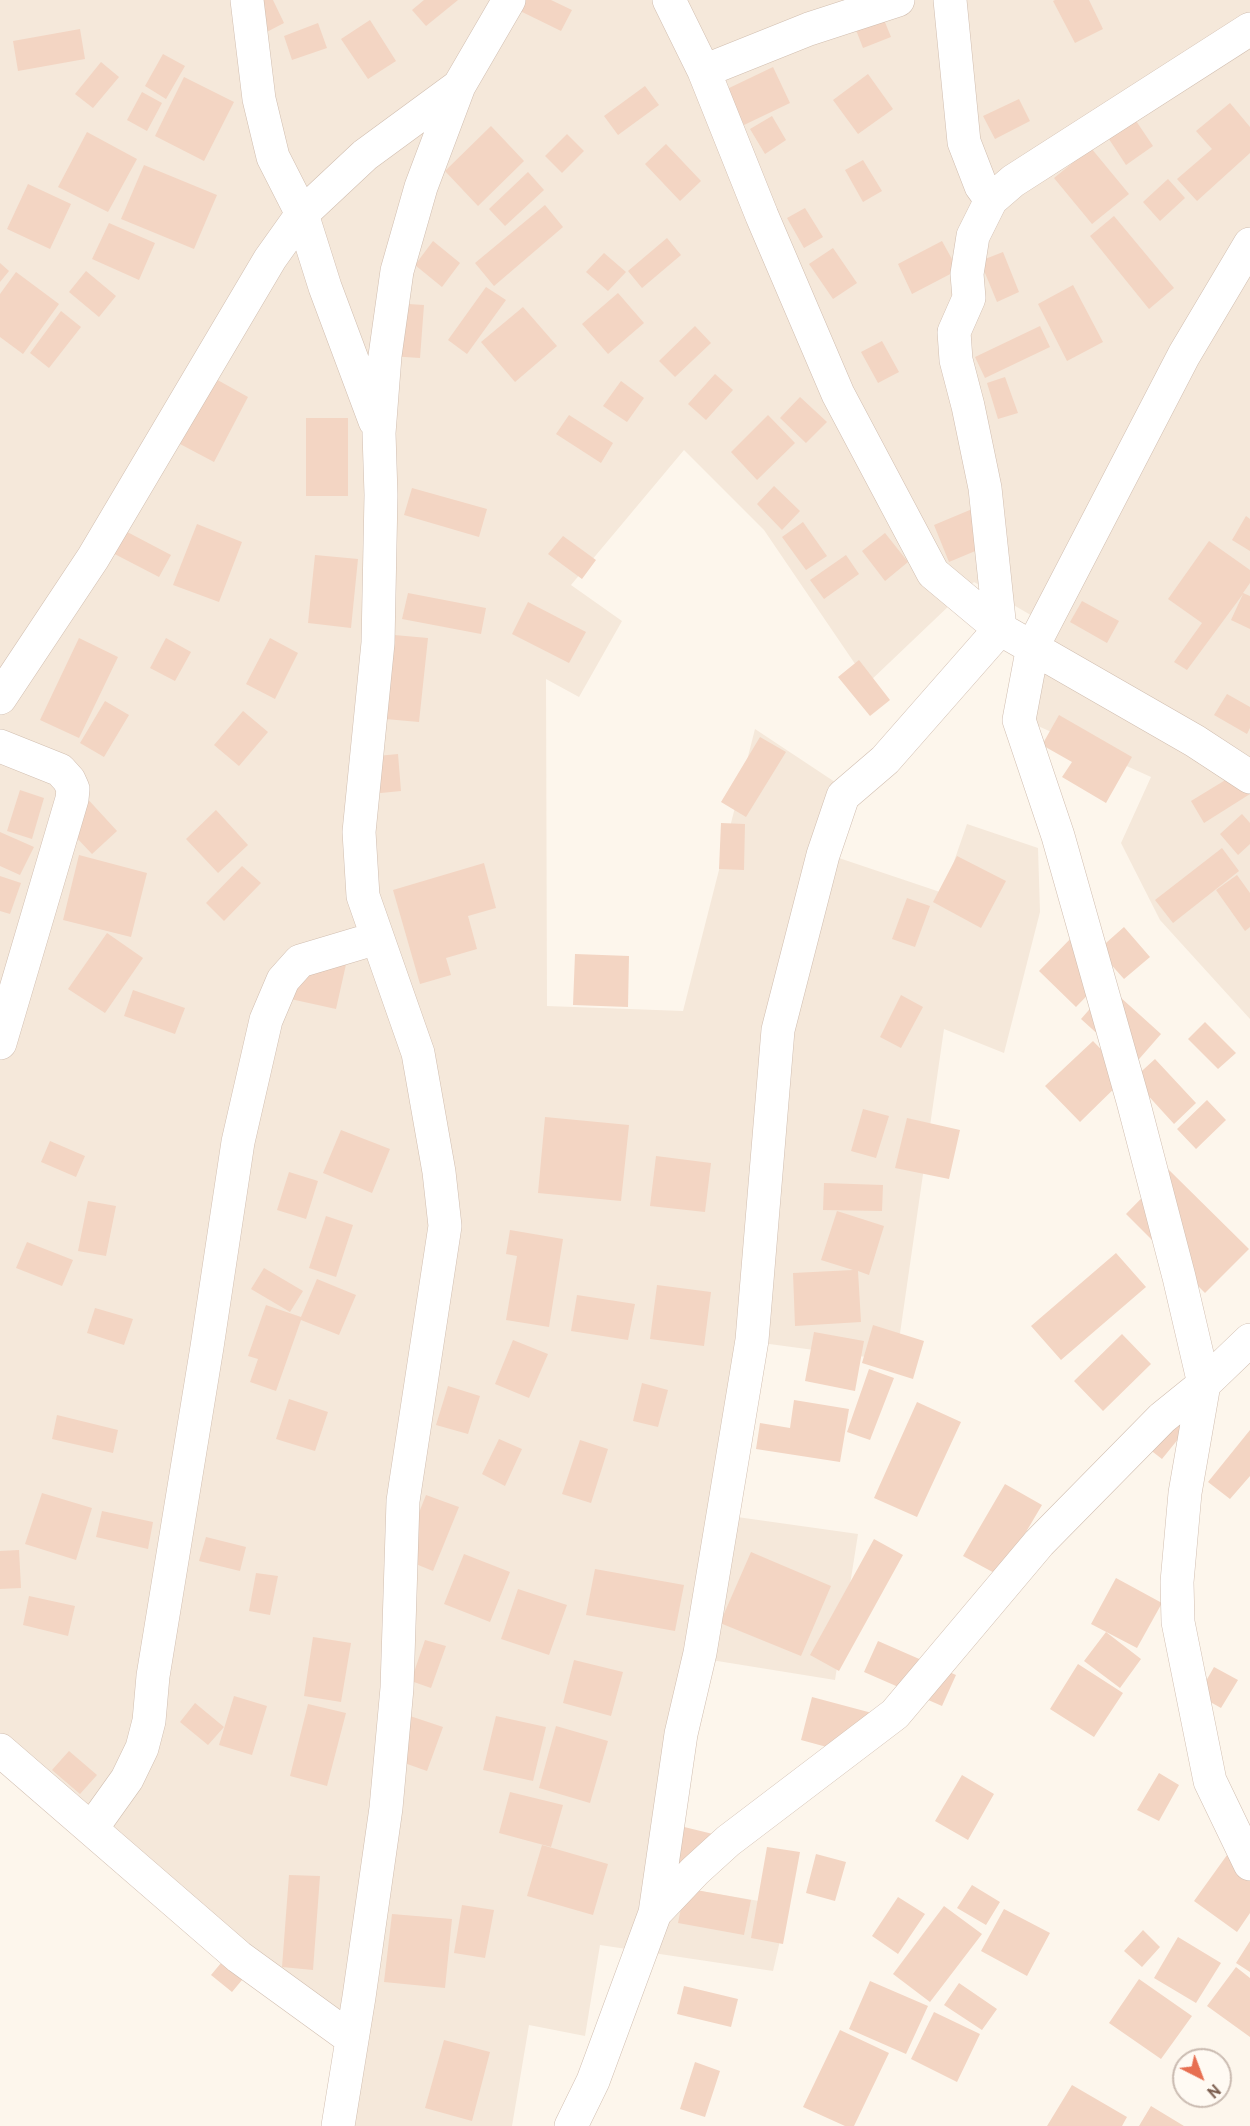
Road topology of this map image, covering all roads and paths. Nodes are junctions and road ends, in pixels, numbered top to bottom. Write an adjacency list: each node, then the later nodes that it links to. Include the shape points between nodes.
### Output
1 (247, 0): 10 (street, via 259,99 273,158)
2 (509, 0): 8 (street)
3 (669, 0): 7 (street)
4 (898, 0): 7 (street, via 809,29)
5 (950, 0): 9 (street, via 964,142)
6 (1250, 29): 9 (street, via 1013,181)
7 (704, 71): 13 (street, via 838,394 904,521 933,573)
8 (459, 86): 10 (street, via 365,155); 12 (street, via 421,187 397,271 384,356)
9 (991, 200): 13 (street, via 973,236 967,274 969,298 954,332 956,360 985,488)
10 (302, 214): 12 (street); 15 (street, via 270,259 93,558)
11 (1250, 244): 14 (street, via 1184,355)
12 (379, 433): 18 (street, via 378,643 359,832 363,896)
13 (1000, 629): 14 (street); 25 (street, via 885,760 843,796 823,855 778,1030 752,1340 700,1653 681,1734)
14 (1033, 646): 17 (street); 21 (street, via 1018,720 1058,836 1130,1090)
15 (3, 687)
16 (0, 746): 19 (street, via 60,770 73,789)
17 (1250, 777)
18 (377, 938): 23 (street, via 300,961 283,980 266,1020 238,1142 149,1721 128,1779); 26 (street, via 418,1053 439,1172 444,1226 403,1501 397,1688 387,1797)
19 (0, 1043)
20 (1250, 1340): 21 (street)
21 (1204, 1384): 24 (street, via 1185,1492 1178,1623 1210,1781); 25 (street, via 1162,1418 1039,1543 895,1714 728,1841)
22 (0, 1750): 23 (street)
23 (92, 1828): 26 (street, via 239,1957)
24 (1250, 1864)
25 (655, 1913): 28 (street, via 593,2081)
26 (352, 2039): 27 (street)
27 (338, 2126)
28 (571, 2126)

